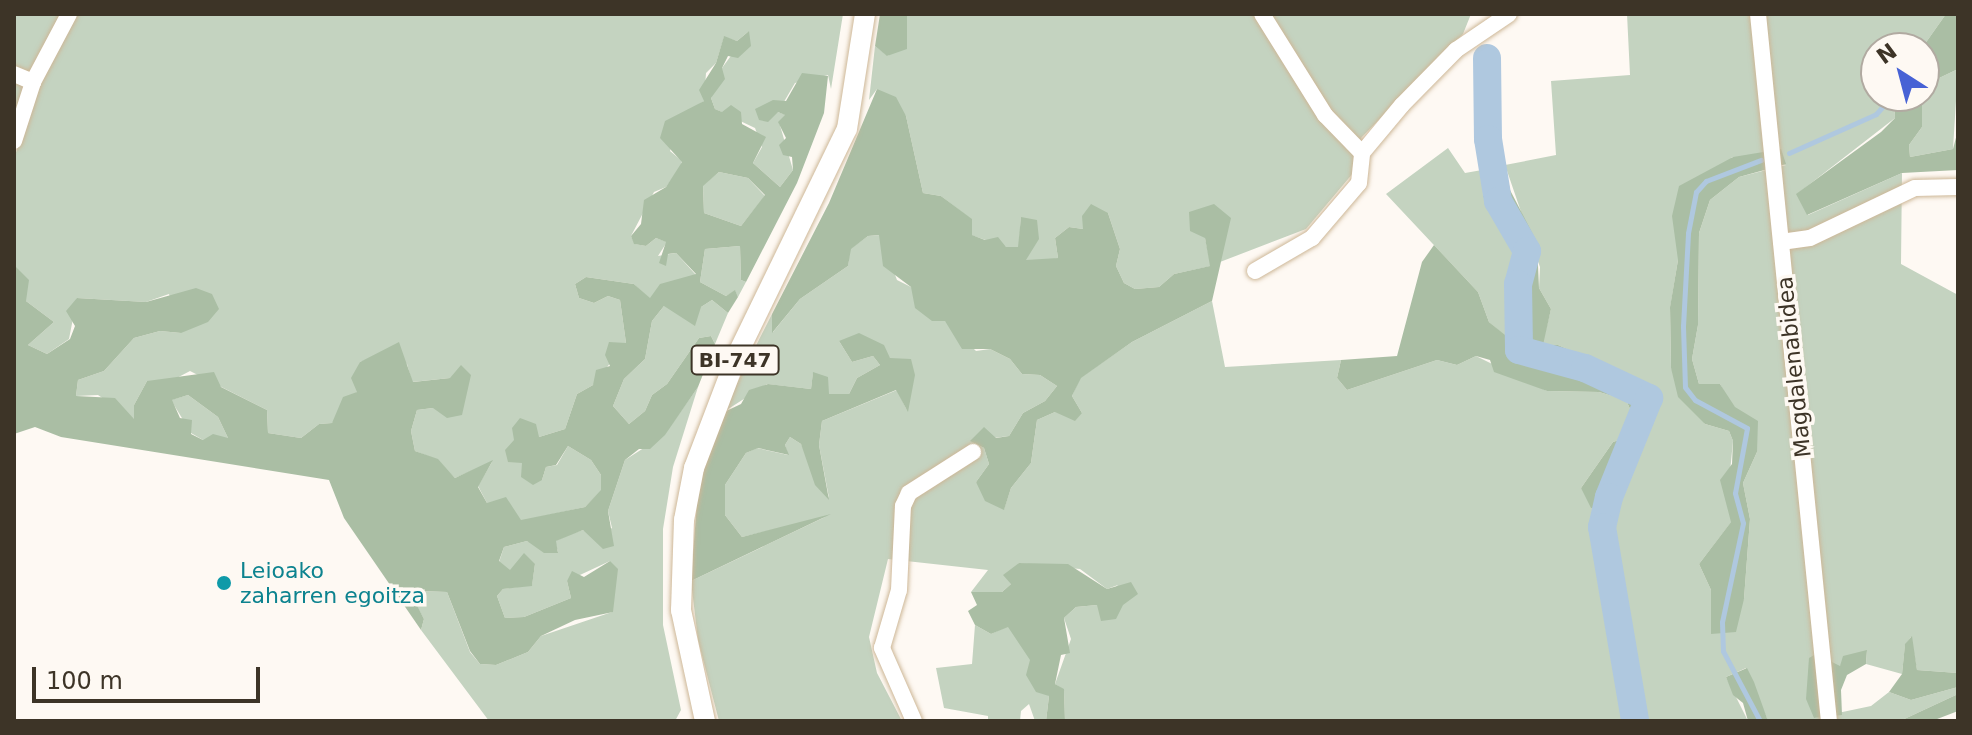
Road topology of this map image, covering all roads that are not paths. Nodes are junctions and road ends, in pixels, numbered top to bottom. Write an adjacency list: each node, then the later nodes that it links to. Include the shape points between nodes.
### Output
1 (69, 14): 8 (street)
2 (852, 14): 15 (main road, BI-747, via 849,55 826,147 713,381 690,439 673,508 670,628)
3 (865, 14): 16 (main road, BI-747, via 847,129 738,353 694,468 684,520 681,610)
4 (1262, 14): 10 (street, via 1325,115)
5 (1509, 14): 10 (street, via 1456,50)
6 (1758, 14): 12 (street, Magdalenabidea)
7 (14, 74): 8 (street)
8 (33, 82): 9 (street)
9 (14, 141)
10 (1362, 153): 13 (street, via 1359,183 1312,238)
11 (1958, 187): 12 (street, via 1915,188 1810,238)
12 (1781, 242): 18 (street, Magdalenabidea)
13 (1255, 271)
14 (973, 452): 17 (street, via 909,493 903,506 899,590 882,648)
15 (691, 721)
16 (705, 721)
17 (914, 721)
18 (1829, 721)

